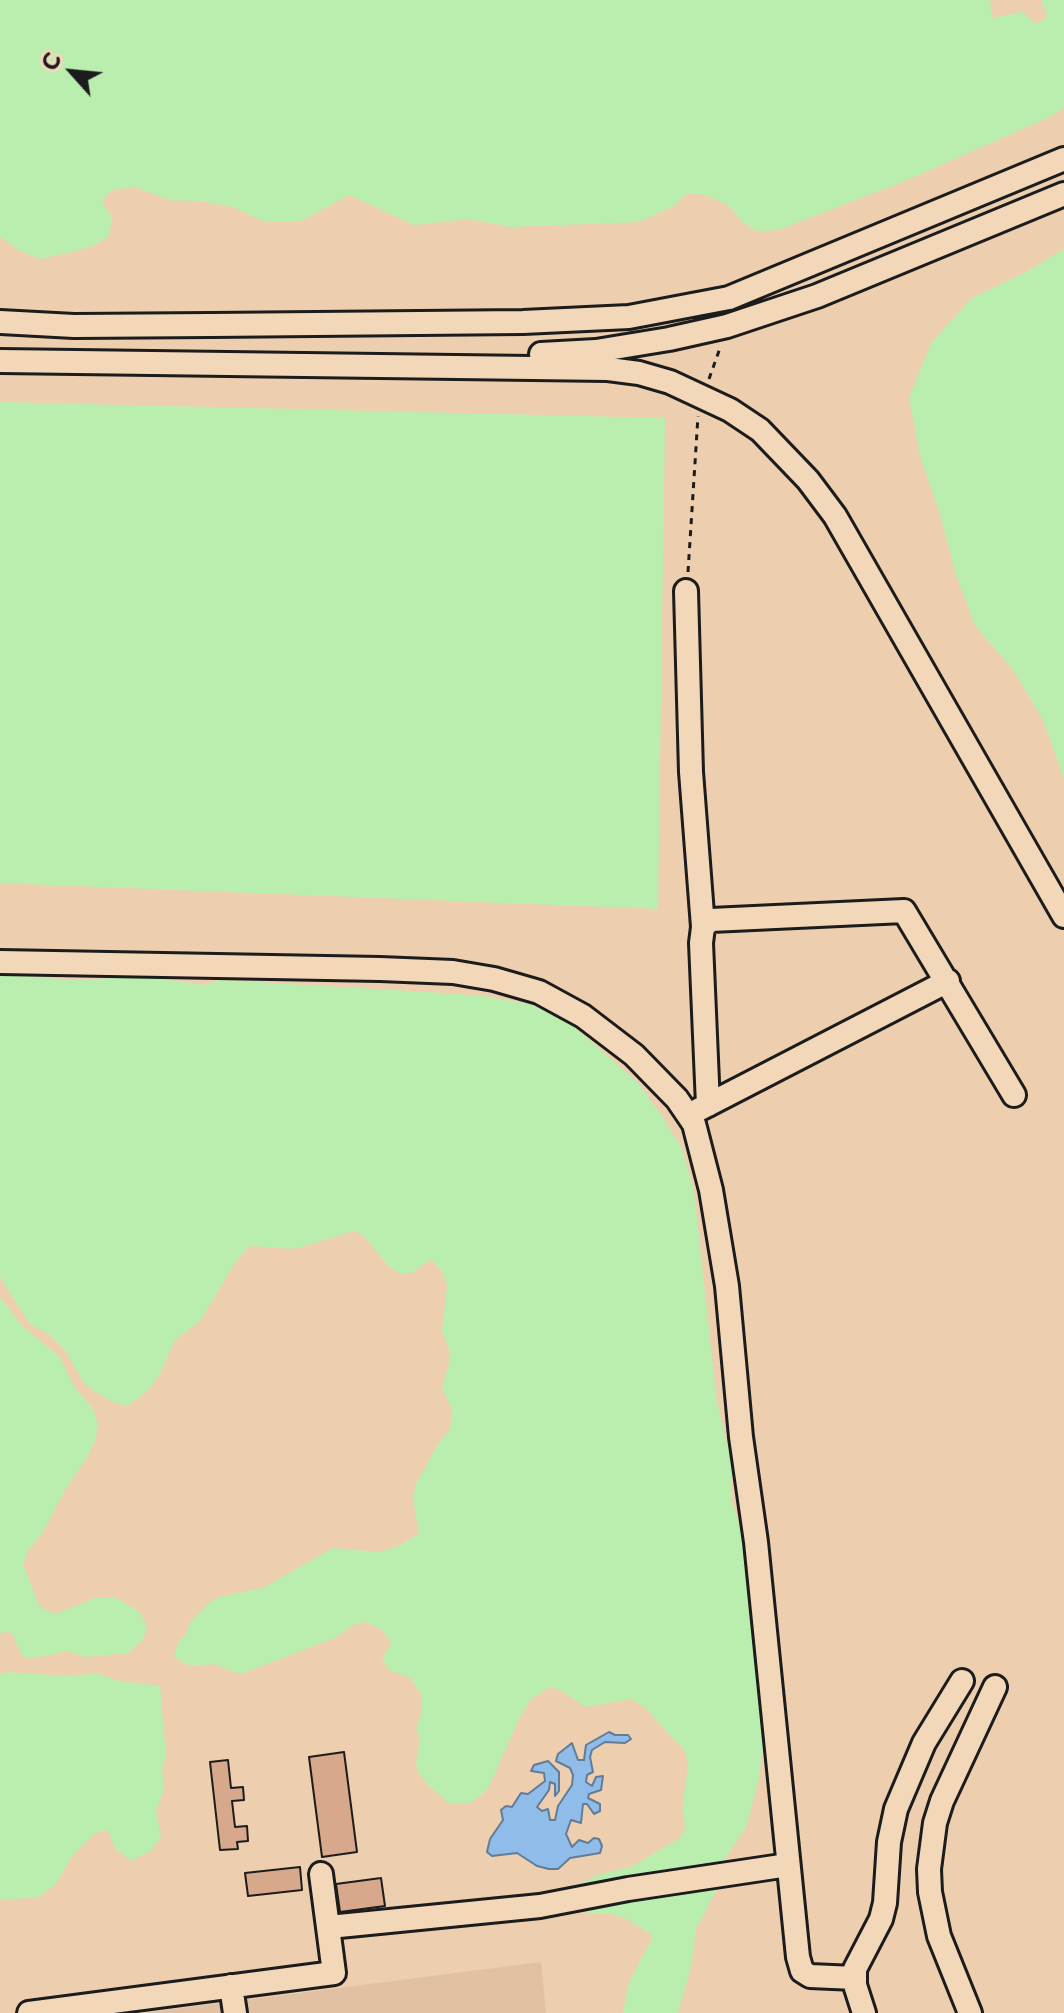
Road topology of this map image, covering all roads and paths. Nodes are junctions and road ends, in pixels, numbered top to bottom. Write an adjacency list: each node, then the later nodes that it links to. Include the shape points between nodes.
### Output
1 (1064, 159): 3 (street, via 729,298 629,317 241,325)
2 (1064, 194): 4 (street, via 817,296)
3 (0, 322)
4 (727, 326): 5 (street, via 596,351 519,355); 7 (path)
5 (0, 349)
6 (0, 361): 7 (street, via 608,369 670,382)
7 (703, 397): 8 (path, via 694,441); 9 (street, via 760,430 835,516)
8 (686, 591): 10 (street, via 690,756)
9 (1064, 916)
10 (703, 927): 12 (street, via 711,920 904,911); 14 (street)
11 (0, 962): 14 (street, via 380,969 494,979 539,992 583,1016)
12 (948, 981): 13 (street); 14 (street)
13 (1014, 1095)
14 (699, 1110): 17 (street, via 727,1286)
15 (962, 1681): 20 (street, via 924,1743 896,1809 885,1903)
16 (995, 1687): 26 (street, via 942,1801 929,1869 939,1936)
17 (788, 1865): 19 (street, via 540,1906); 20 (street, via 802,1971)
18 (321, 1874): 19 (street)
19 (329, 1927): 21 (street, via 334,1973)
20 (855, 1978): 25 (street)
21 (231, 1986): 22 (street); 24 (street)
22 (81, 2010): 23 (street)
23 (29, 2013)
24 (235, 2013)
25 (864, 2013)
26 (970, 2013)

